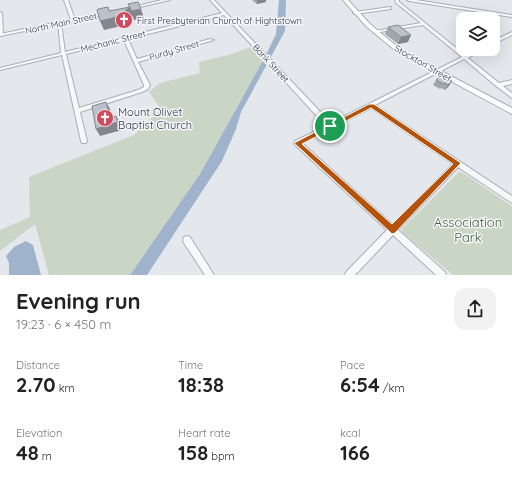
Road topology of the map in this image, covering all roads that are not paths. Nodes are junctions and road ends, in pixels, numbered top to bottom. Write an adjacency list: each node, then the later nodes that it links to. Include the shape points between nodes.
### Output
1 (66, 0): 16 (street)
2 (142, 0): 8 (street)
3 (168, 0): 8 (street)
4 (212, 0): 14 (street, Bank Street)
5 (345, 0): 13 (main road, Stockton Street)
6 (397, 0): 18 (street)
7 (409, 0): 15 (street)
8 (145, 5): 10 (street)
9 (390, 8): 13 (street)
10 (126, 9)
11 (111, 12): 16 (street, North Main Street)
12 (0, 13): 21 (street)
13 (355, 13): 19 (main road, Stockton Street)
14 (226, 14): 22 (street, Mechanic Street); 36 (street, Bank Street)
15 (512, 16)
16 (73, 20): 17 (street, North Main Street)
17 (59, 23): 21 (street, North Main Street); 25 (street)
18 (425, 24): 19 (street); 26 (street)
19 (375, 32): 29 (main road, Stockton Street, via 399,51)
20 (512, 33): 23 (street)
21 (1, 34)
22 (126, 38): 25 (street, Mechanic Street); 27 (street)
23 (500, 39)
24 (212, 40): 27 (street, Purdy Street)
25 (64, 53): 28 (street, Mechanic Street); 34 (street)
26 (465, 57): 29 (street); 31 (street)
27 (136, 61): 34 (street, via 146,88)
28 (0, 69)
29 (437, 72): 33 (street); 35 (main road, Stockton Street)
30 (512, 82): 31 (street)
31 (498, 85): 32 (street)
32 (512, 96)
33 (372, 105): 36 (street); 38 (street)
34 (77, 111): 37 (street)
35 (512, 111)
36 (330, 126): 40 (street, via 297,143)
37 (84, 141)
38 (458, 163): 39 (street); 40 (street)
39 (510, 196)
40 (392, 230): 43 (street); 44 (street)
41 (187, 240): 42 (street)
42 (210, 275)
43 (349, 275)
44 (442, 275)

